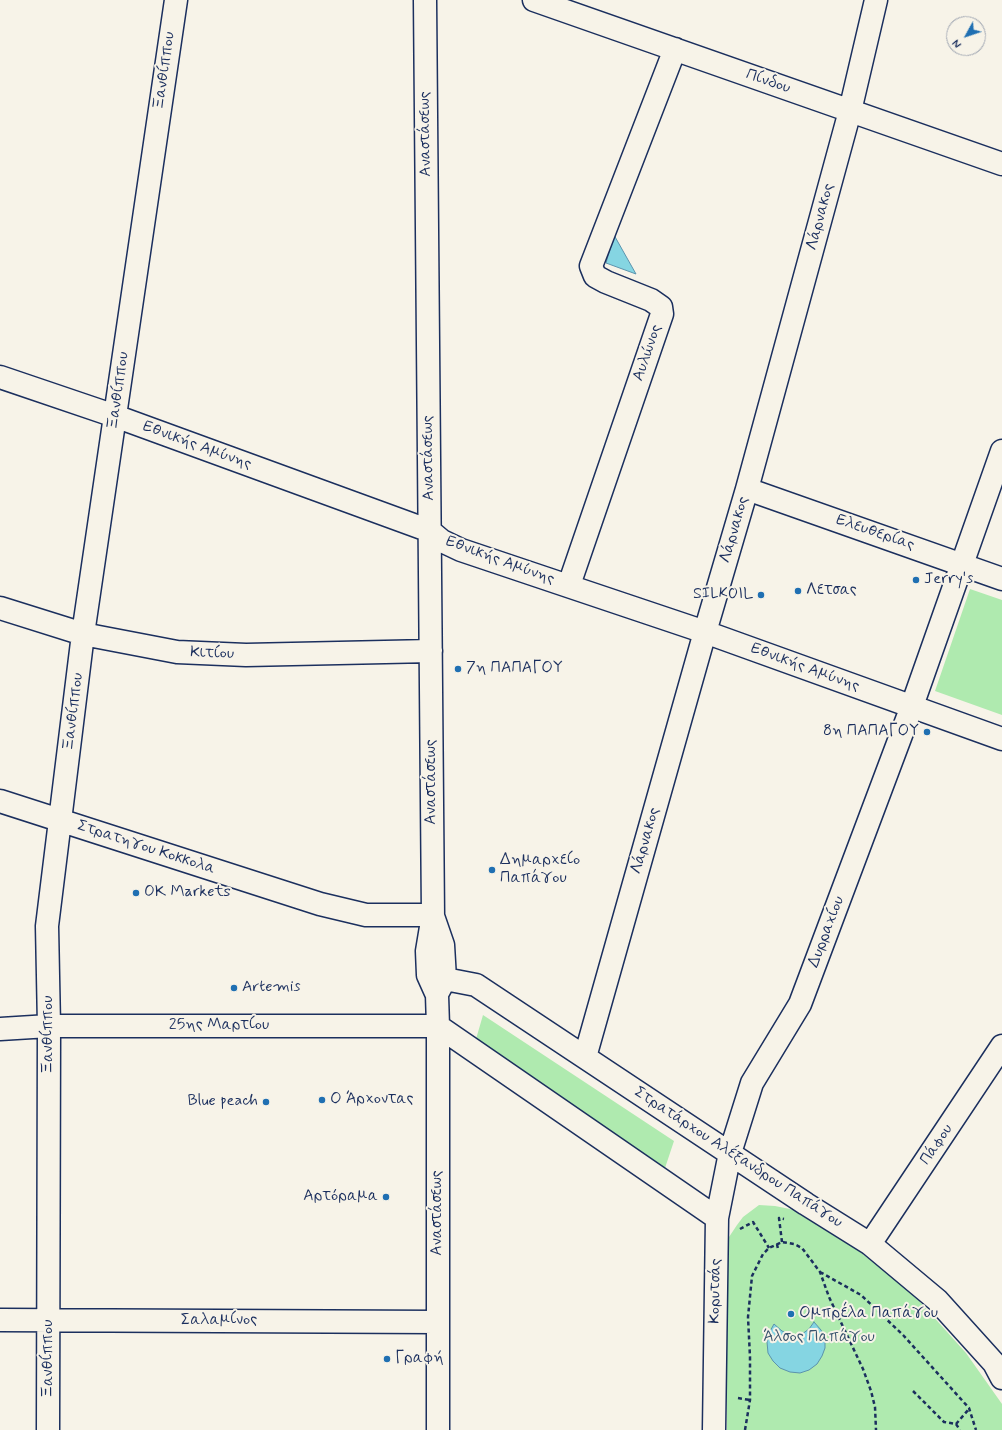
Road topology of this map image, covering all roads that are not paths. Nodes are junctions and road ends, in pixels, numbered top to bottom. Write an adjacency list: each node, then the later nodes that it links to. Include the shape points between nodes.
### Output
1 (176, 0): 9 (street, Ξανθίππου)
2 (425, 0): 12 (street, Αναστάσεως)
3 (534, 0): 5 (street, Πίνδου)
4 (876, 0): 6 (street, Λάρνακος)
5 (675, 49): 6 (street, Πίνδου); 15 (street, Αυλώνος, via 591,266 595,276 651,300 661,307 662,314)
6 (850, 111): 7 (street, Πίνδου); 11 (street, Λάρνακος)
7 (1002, 164)
8 (0, 377): 9 (street, Εθνικής Αμύνης)
9 (115, 416): 12 (street, Εθνικής Αμύνης); 18 (street, Ξανθίππου)
10 (1002, 451): 13 (street)
11 (747, 489): 13 (street, Ελευθερίας); 17 (street, Λάρνακος)
12 (430, 531): 15 (street, Εθνικής Αμύνης, via 442,541 461,550); 19 (street, Αναστάσεως)
13 (963, 564): 14 (street, Ελευθερίας); 20 (street, Δυρραχίου)
14 (1002, 579)
15 (569, 585): 17 (street, Εθνικής Αμύνης)
16 (0, 608): 18 (street, Κιτίου)
17 (705, 632): 20 (street, Εθνικής Αμύνης); 30 (street, Λάρνακος)
18 (83, 634): 19 (street, Κιτίου, via 177,652 246,655); 23 (street, Ξανθίππου)
19 (431, 651): 24 (street, Αναστάσεως)
20 (912, 706): 21 (street, Εθνικής Αμύνης); 31 (street, Δυρραχίου, via 800,1004 752,1084)
21 (1002, 739)
22 (0, 801): 23 (street, Στρατηγου Κοκκολα)
23 (61, 820): 24 (street, Στρατηγου Κοκκολα, via 320,904 366,915); 26 (street, Ξανθίππου, via 47,926)
24 (432, 915): 25 (street, Αναστάσεως, via 427,951 428,975)
25 (441, 987): 27 (street, Αναστάσεως); 30 (street, Στρατάρχου Αλέξανδρου Παπάγου, via 476,985)
26 (49, 1026): 27 (street, 25ης Μαρτίου); 28 (street, 25ης Μαρτίου); 35 (street, Ξανθίππου)
27 (438, 1026): 32 (street); 36 (street, Αναστάσεως)
28 (0, 1029)
29 (1002, 1046): 33 (street, Πάφου)
30 (585, 1057): 31 (street, Στρατάρχου Αλέξανδρου Παπάγου)
31 (730, 1152): 32 (street, Κορυτσάς); 33 (street, Στρατάρχου Αλέξανδρου Παπάγου)
32 (717, 1227): 40 (street, Κορυτσάς)
33 (870, 1244): 37 (street, Στρατάρχου Αλέξανδρου Παπάγου, via 937,1300)
34 (0, 1320): 35 (street, Σαλαμίνος)
35 (49, 1321): 36 (street, Σαλαμίνος); 38 (street, Ξανθίππου)
36 (438, 1322): 39 (street, Αναστάσεως)
37 (999, 1366)
38 (48, 1430)
39 (438, 1430)
40 (714, 1430)

